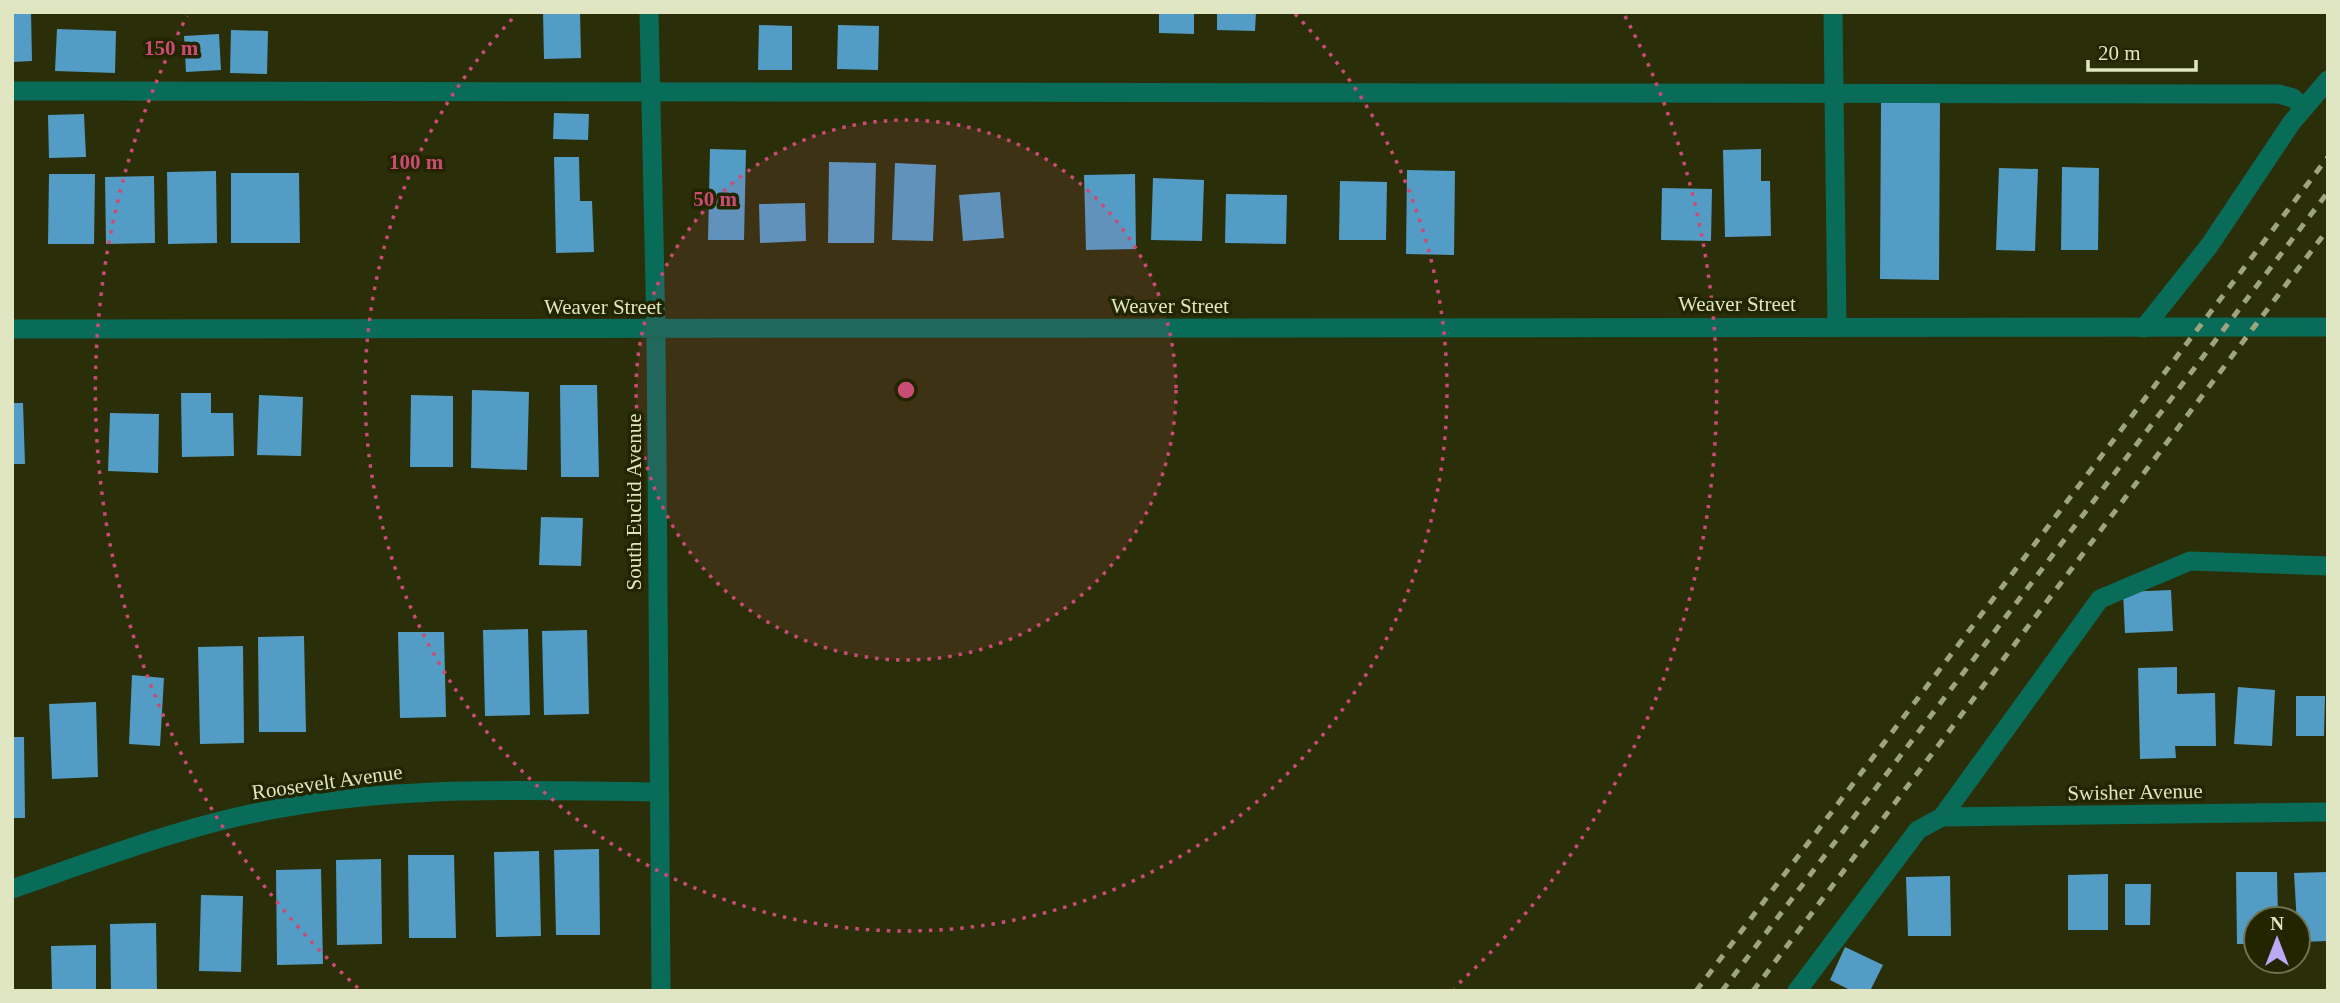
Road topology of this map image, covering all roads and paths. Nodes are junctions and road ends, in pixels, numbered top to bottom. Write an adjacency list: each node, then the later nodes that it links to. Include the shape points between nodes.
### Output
1 (649, 12): 5 (street, South Euclid Avenue)
2 (1833, 12): 6 (street)
3 (2328, 80): 7 (street)
4 (12, 91): 5 (street)
5 (650, 91): 6 (street); 12 (street, South Euclid Avenue)
6 (1834, 91): 7 (street, via 2279,94); 8 (street)
7 (2304, 108): 10 (street, via 2209,246)
8 (1837, 327): 10 (street, Weaver Street); 12 (street, Weaver Street)
9 (2328, 327): 10 (street, Weaver Street)
10 (2144, 328)
11 (12, 329): 12 (street, Weaver Street)
12 (656, 330): 14 (street, South Euclid Avenue)
13 (2328, 566): 16 (street, via 2190,561 2100,598)
14 (659, 792): 17 (street, Roosevelt Avenue, via 419,792 290,806 141,844); 18 (street, South Euclid Avenue)
15 (2328, 812): 16 (street, Swisher Avenue)
16 (1942, 817): 19 (street, via 1918,830)
17 (12, 888)
18 (661, 991)
19 (1797, 991)

